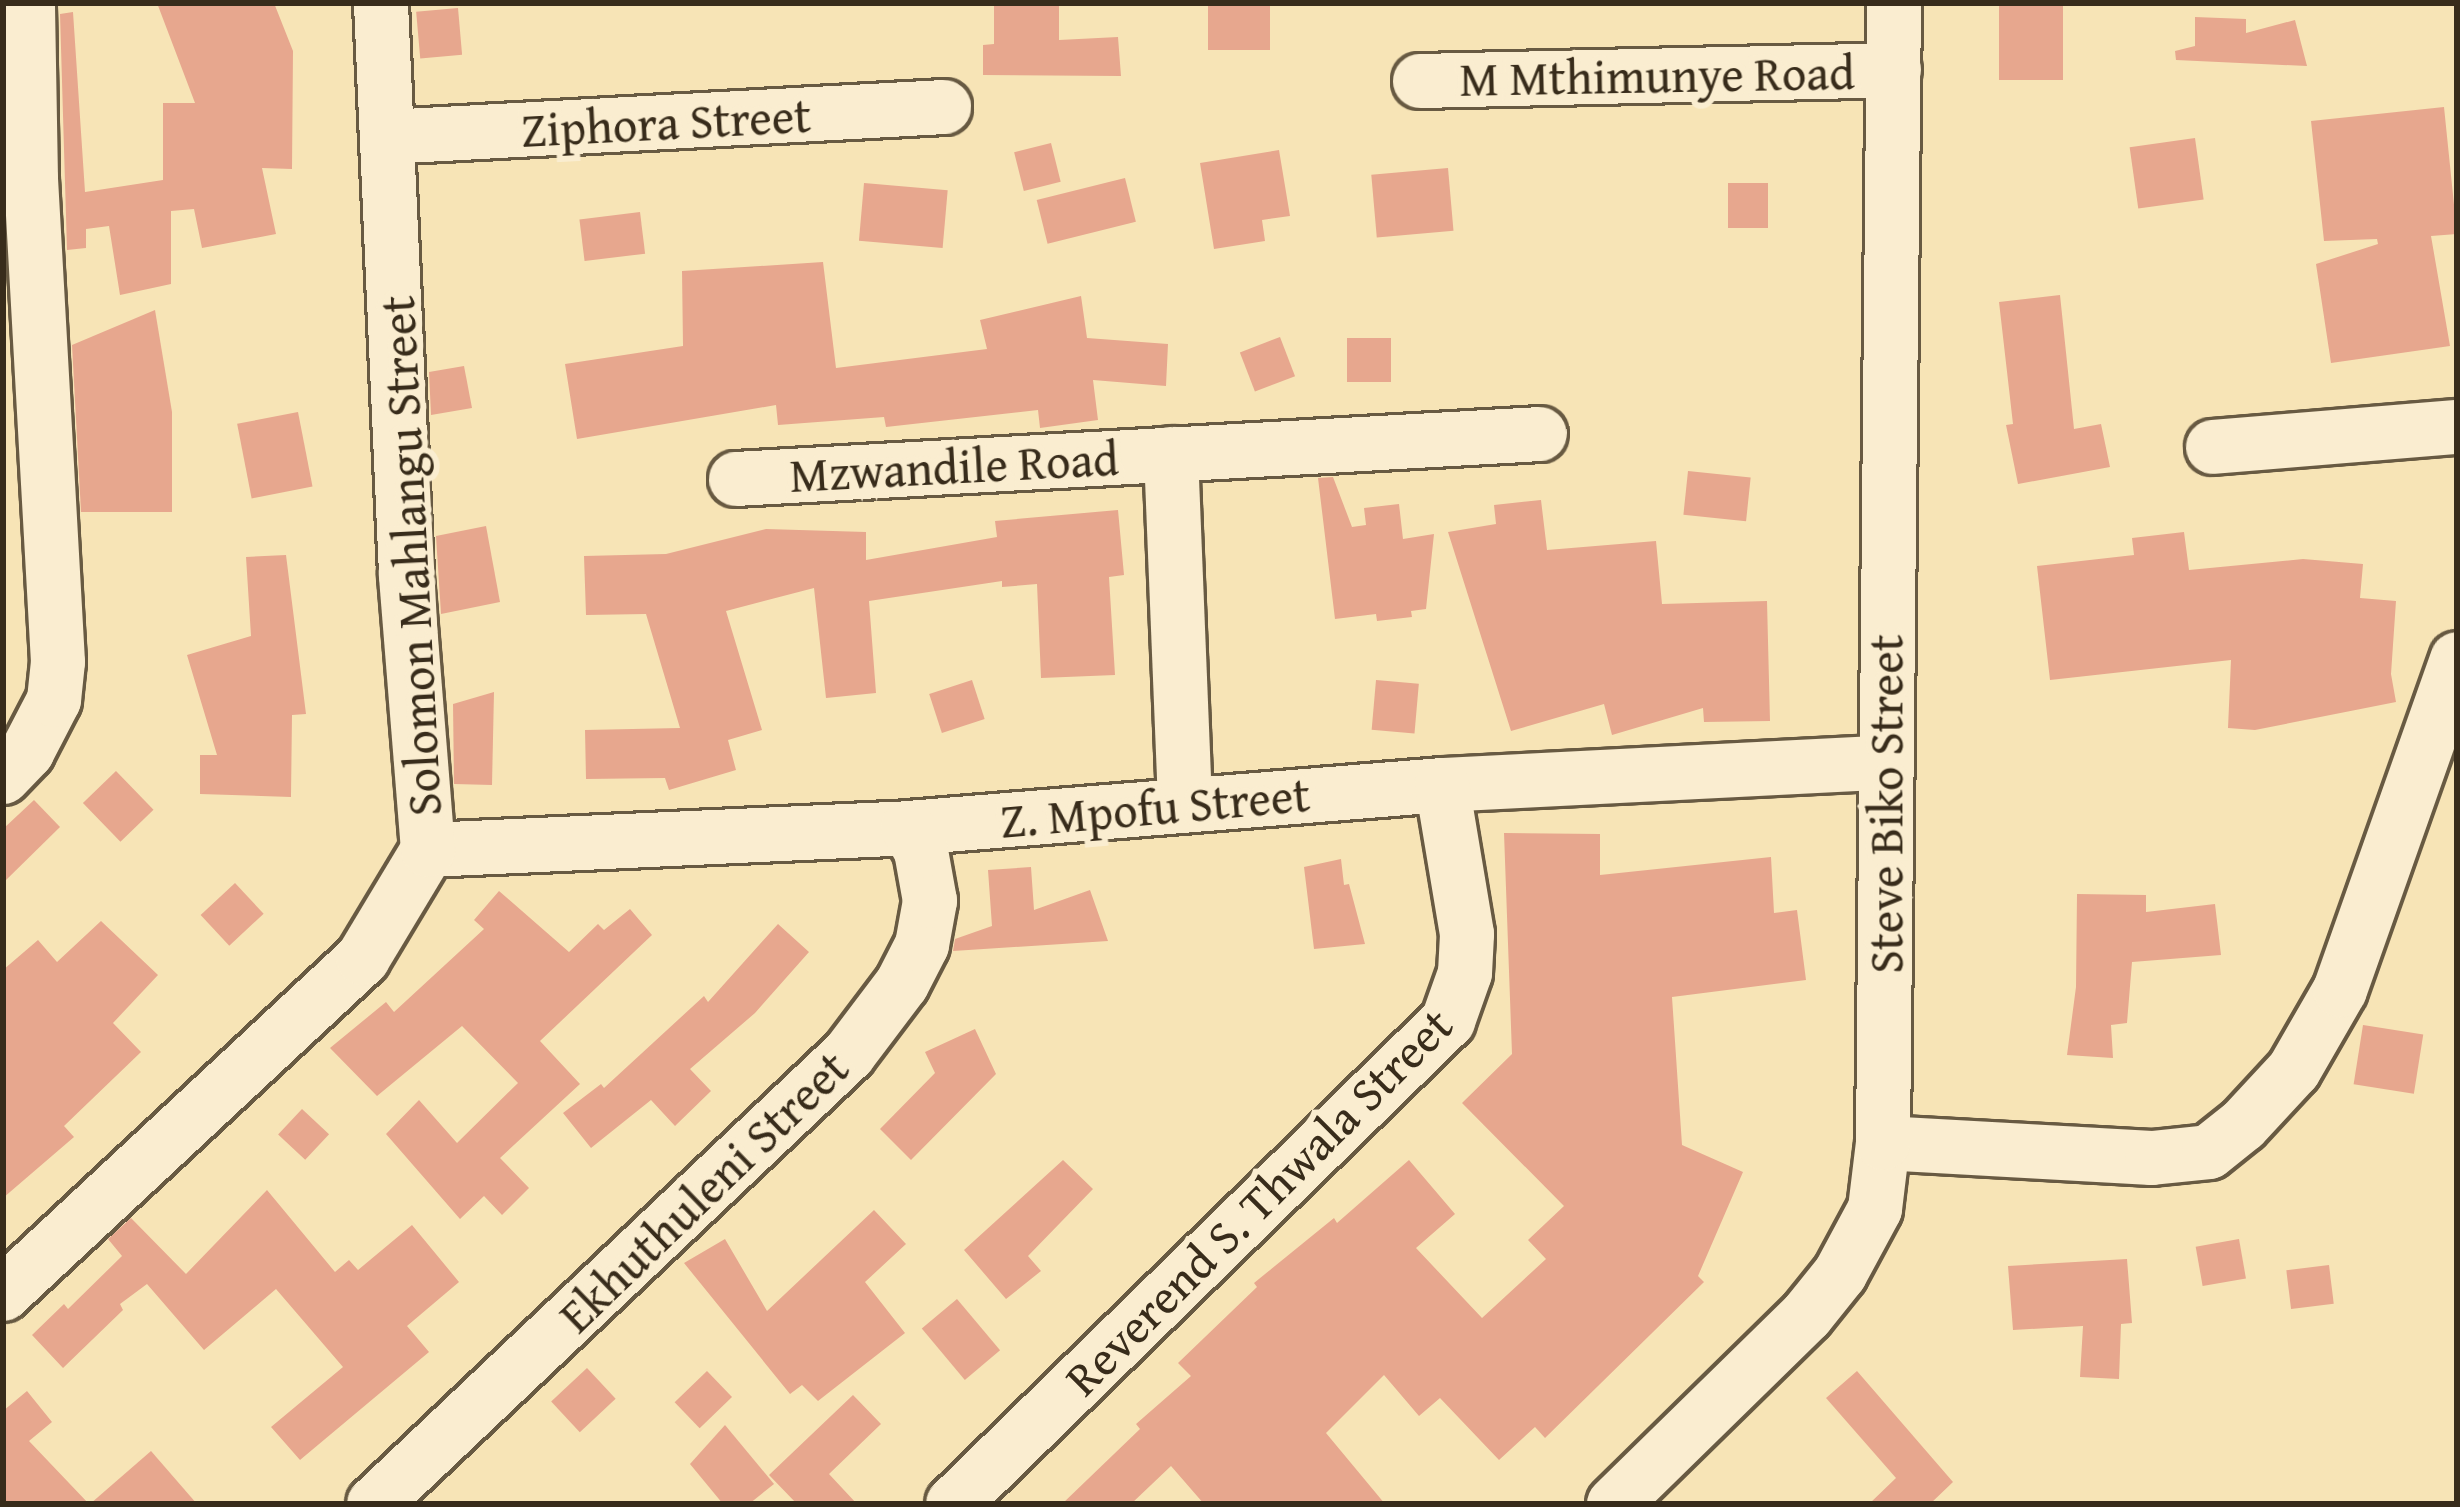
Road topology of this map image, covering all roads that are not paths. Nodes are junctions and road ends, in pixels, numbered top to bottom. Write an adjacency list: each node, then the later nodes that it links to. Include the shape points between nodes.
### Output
1 (28, 3): 8 (street)
2 (381, 3): 7 (street, Solomon Mahlangu Street)
3 (1894, 3): 4 (street, Steve Biko Street)
4 (1894, 70): 5 (street, M Mthimunye Road); 16 (street, Steve Biko Street)
5 (1420, 81)
6 (944, 107): 7 (street, Ziphora Street)
7 (387, 137): 21 (street, Solomon Mahlangu Street, via 406,574)
8 (17, 179): 14 (street)
9 (2457, 427): 11 (street)
10 (1540, 434): 12 (street, Mzwandile Road)
11 (2212, 447)
12 (1172, 454): 13 (street, Mzwandile Road); 19 (street, Mzwandile Road)
13 (736, 479)
14 (27, 548): 17 (street, via 58,662 54,700 27,752)
15 (2457, 659): 22 (street, via 2340,990 2294,1070 2243,1125 2209,1152 2152,1158)
16 (1883, 763): 18 (street, Z. Mpofu Street); 22 (street, Steve Biko Street)
17 (3, 777)
18 (1442, 784): 19 (street, Z. Mpofu Street); 25 (street, Reverend S. Thwala Street, via 1467,934 1466,973 1448,1021)
19 (1185, 804): 20 (street, Z. Mpofu Street)
20 (908, 828): 21 (street, Z. Mpofu Street); 24 (street, Ekhuthuleni Street, via 930,901 922,945 850,1054)
21 (428, 850): 23 (street, Solomon Mahlangu Street, via 363,958)
22 (1883, 1143): 26 (street, Steve Biko Street, via 1875,1209 1840,1274)
23 (3, 1294)
24 (374, 1504)
25 (953, 1504)
26 (1614, 1504)

